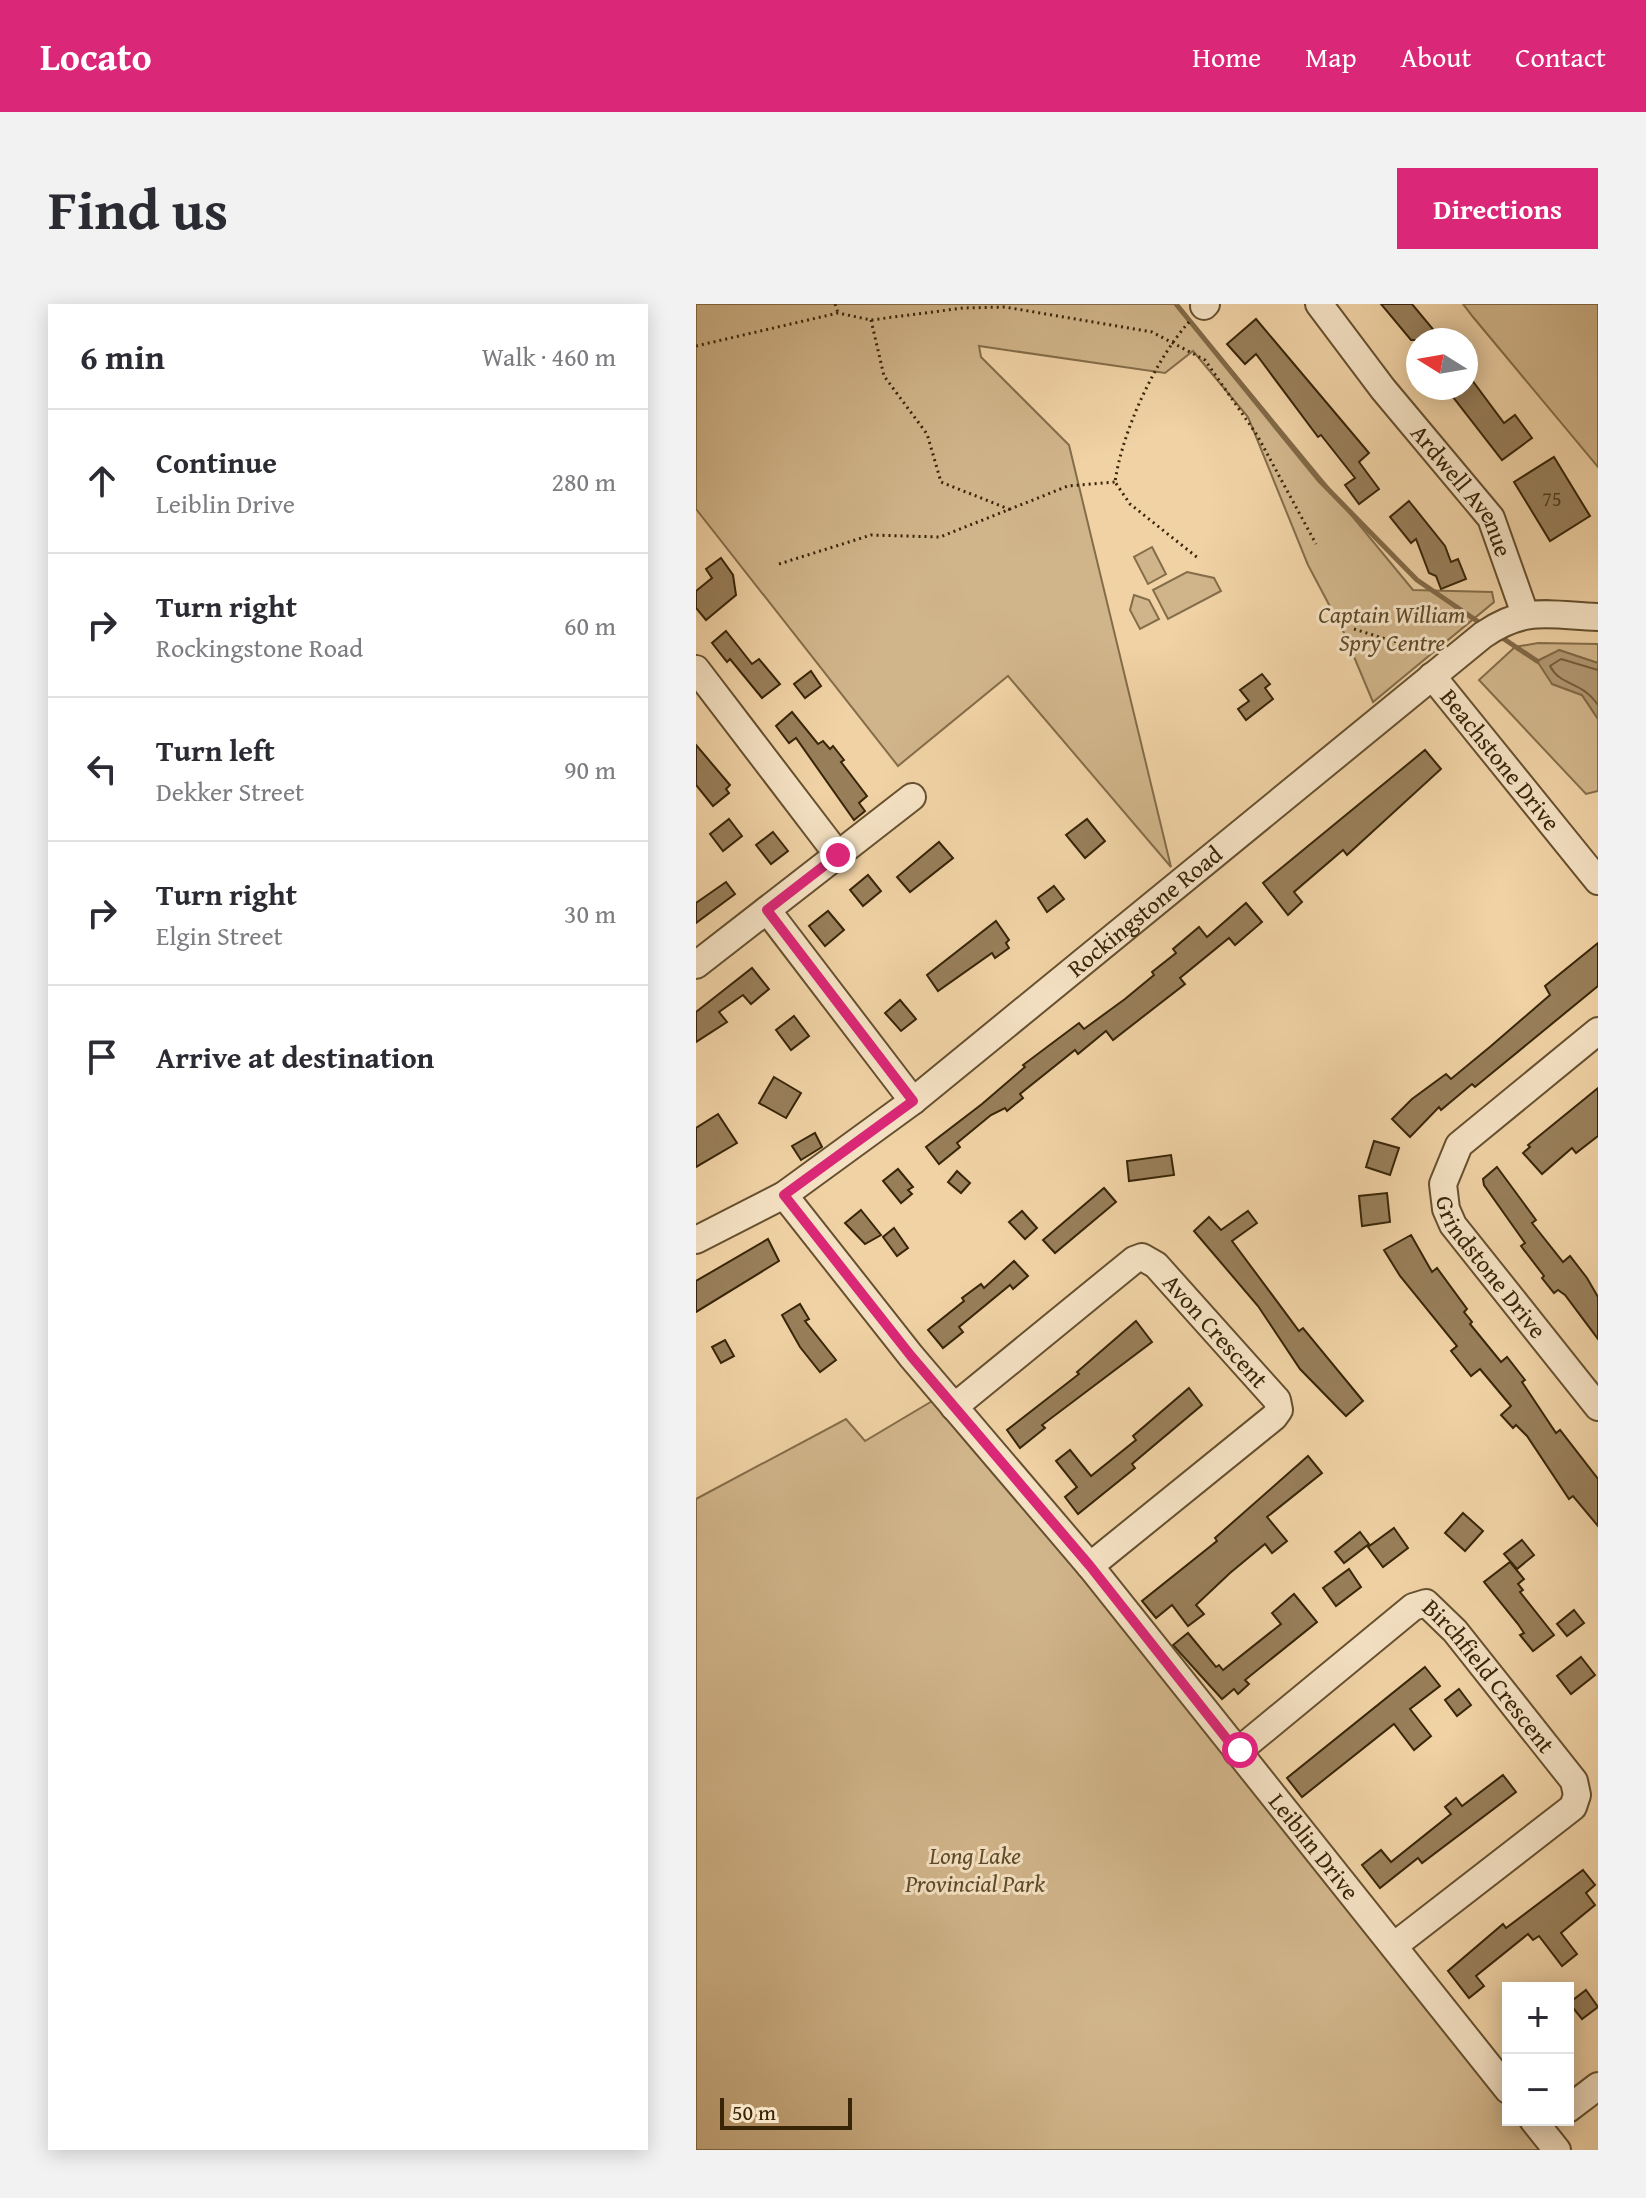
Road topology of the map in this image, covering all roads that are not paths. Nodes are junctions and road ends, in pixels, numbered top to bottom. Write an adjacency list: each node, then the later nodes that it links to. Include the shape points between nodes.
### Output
1 (1319, 304): 2 (street, Ardwell Avenue, via 1491,518)
2 (1525, 614): 3 (street, Rockingstone Road); 5 (street, Rockingstone Road, via 1506,619)
3 (1598, 617)
4 (696, 669): 7 (street)
5 (1439, 670): 8 (street, Beachstone Drive); 12 (street, Rockingstone Road)
6 (912, 797): 7 (street)
7 (838, 855): 9 (street)
8 (1598, 881)
9 (767, 910): 10 (street); 12 (street)
10 (696, 965)
11 (1598, 1031): 16 (street, Grindstone Drive, via 1459,1145 1443,1184 1453,1225)
12 (913, 1101): 13 (street, Rockingstone Road)
13 (784, 1195): 14 (street, Rockingstone Road); 15 (street, Leiblin Drive)
14 (696, 1240)
15 (954, 1407): 17 (street, Leiblin Drive); 17 (street, Avon Crescent, via 1142,1257 1154,1262 1277,1400 1274,1417)
16 (1598, 1407)
17 (1090, 1566): 18 (street, Leiblin Drive)
18 (1237, 1752): 19 (street, Leiblin Drive); 19 (street, Birchfield Crescent, via 1413,1607 1433,1606 1455,1631 1574,1781 1576,1801)
19 (1395, 1945): 20 (street, Leiblin Drive)
20 (1502, 2082)
21 (1598, 2086): 22 (street)
22 (1574, 2104)

